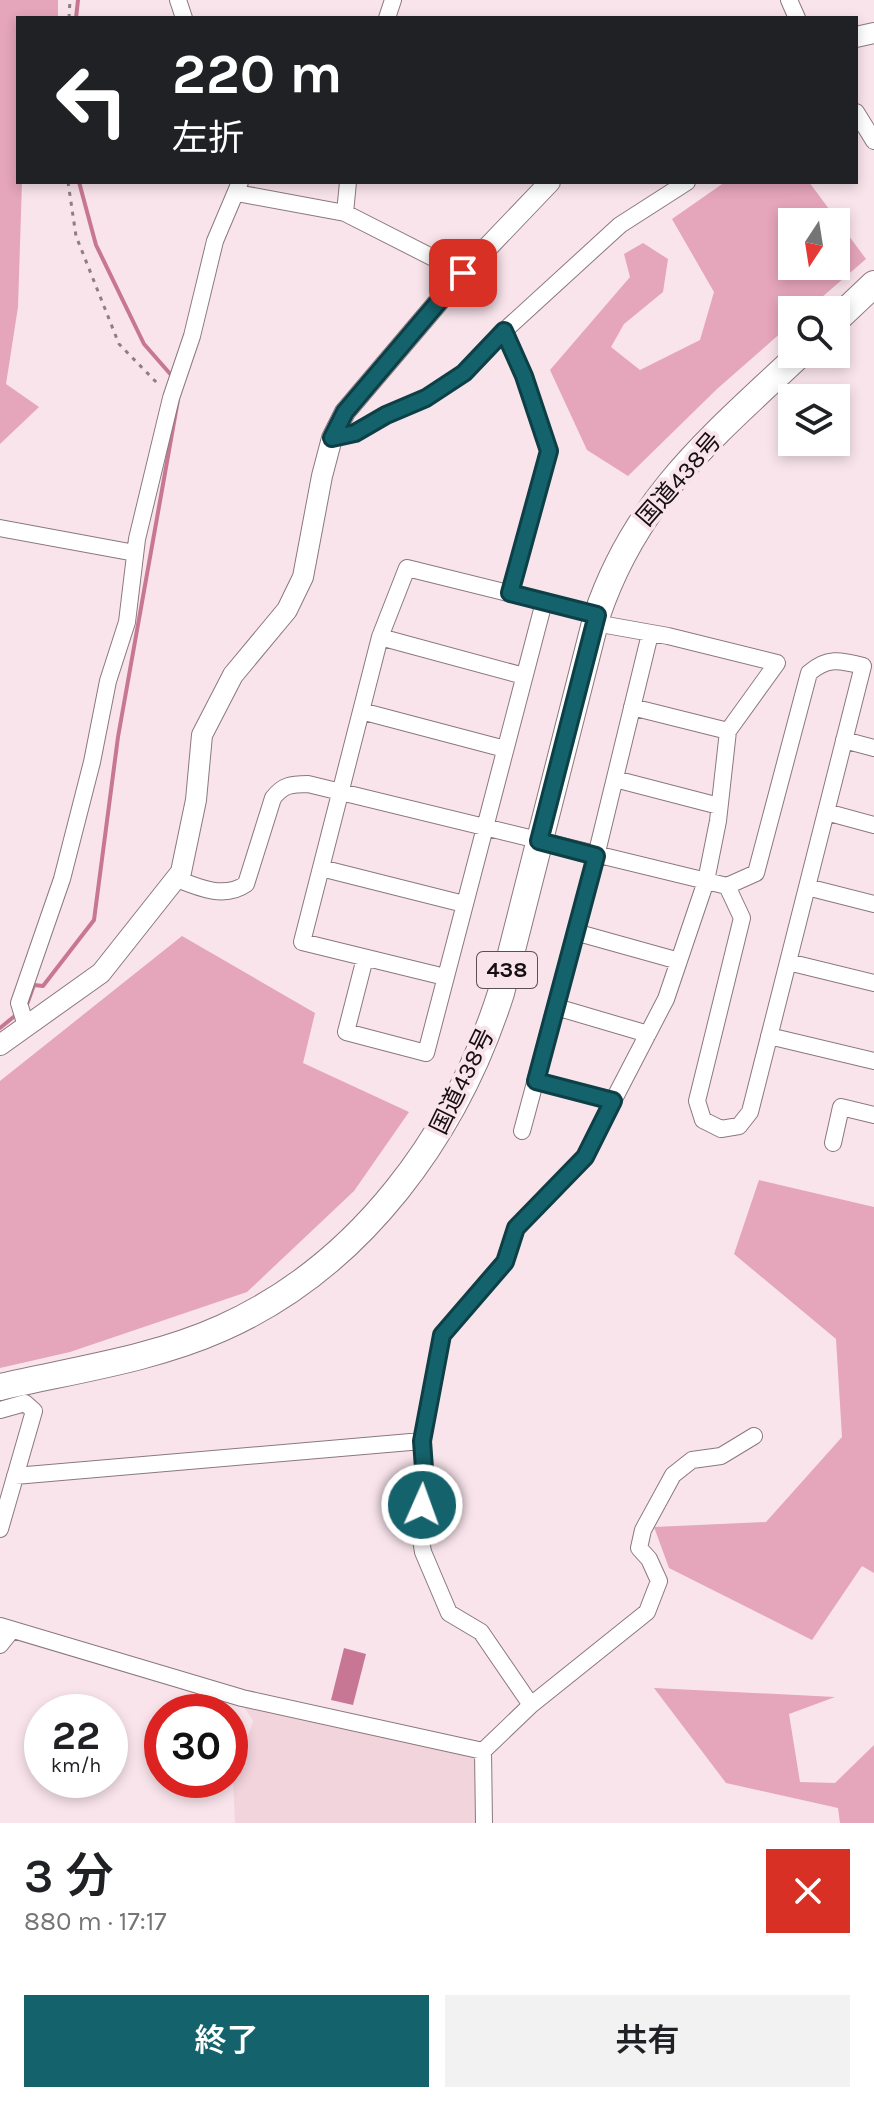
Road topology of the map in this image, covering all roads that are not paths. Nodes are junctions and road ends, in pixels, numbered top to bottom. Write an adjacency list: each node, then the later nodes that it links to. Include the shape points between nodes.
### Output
1 (858, 115): 2 (street)
2 (874, 141)
3 (348, 184): 7 (street)
4 (548, 184): 8 (street)
5 (684, 184): 11 (street, via 620,225)
6 (238, 188): 7 (street); 15 (street, via 215,241)
7 (345, 213): 8 (street)
8 (463, 273): 13 (street, via 345,412)
9 (874, 284): 10 (highway)
10 (850, 307)
11 (504, 331): 13 (street, via 464,373 426,398 355,433); 16 (street, via 549,451)
12 (785, 368): 18 (highway, 国道438号 / 438, via 690,460 647,511 619,557)
13 (332, 438): 38 (street, via 303,577 287,610 233,675 202,735 193,815)
14 (0, 528): 15 (street)
15 (135, 553): 51 (street, via 127,622 62,879 22,989)
16 (510, 593): 17 (street); 20 (street, via 407,568)
17 (544, 602): 18 (street); 22 (street)
18 (596, 619): 19 (street); 35 (highway, 国道438号 / 438)
19 (650, 634): 23 (street); 25 (street, via 777,663)
20 (380, 637): 22 (street); 24 (street)
21 (868, 668): 26 (street); 40 (street, via 821,661 809,673 756,873)
22 (524, 676): 28 (street)
23 (632, 707): 25 (street); 29 (street)
24 (361, 711): 28 (street); 30 (street)
25 (728, 731): 31 (street)
26 (844, 740): 27 (street); 32 (street)
27 (874, 748)
28 (505, 749): 34 (street)
29 (615, 779): 31 (street); 36 (street)
30 (341, 792): 34 (street); 37 (street); 38 (street, via 308,784 280,789 252,871 238,890 216,891)
31 (719, 806): 39 (street)
32 (826, 812): 33 (street); 41 (street)
33 (874, 825)
34 (484, 828): 35 (street); 42 (street)
35 (539, 841): 36 (street); 61 (highway, 国道438号 / 438, via 484,1047 434,1139 374,1217 307,1276 224,1328 135,1356)
36 (596, 856): 39 (street); 44 (street)
37 (321, 868): 42 (street); 45 (street, via 302,942)
38 (177, 879): 51 (street, via 101,973)
39 (706, 881): 40 (street); 46 (street)
40 (727, 886): 53 (street, via 742,918 697,1101 703,1120 721,1129 739,1126 745,1119)
41 (807, 887): 43 (street); 47 (street)
42 (464, 904): 48 (street)
43 (874, 904)
44 (575, 932): 46 (street); 50 (street)
45 (365, 958): 48 (street); 48 (street, via 346,1032 426,1053)
46 (679, 961): 52 (street)
47 (788, 962): 49 (street); 53 (street)
48 (445, 977)
49 (874, 983)
50 (556, 1007): 52 (street); 56 (street)
51 (22, 1017): 54 (street)
52 (648, 1034): 57 (street)
53 (769, 1036): 55 (street)
54 (0, 1045)
55 (874, 1061)
56 (536, 1081): 57 (street); 59 (street)
57 (613, 1101): 64 (street, via 585,1157 516,1228 505,1262 442,1335)
58 (874, 1115): 60 (street, via 841,1107)
59 (522, 1131)
60 (833, 1143)
61 (0, 1387)
62 (0, 1410): 65 (street, via 25,1403 34,1411)
63 (754, 1436): 69 (street, via 721,1456 692,1460 673,1475 639,1548 659,1581 647,1612)
64 (422, 1441): 65 (street); 69 (street, via 423,1552 449,1613 481,1632)
65 (15, 1476): 66 (street)
66 (0, 1529)
67 (6, 1628): 68 (street); 70 (street, via 242,1698)
68 (0, 1645)
69 (531, 1705): 70 (street)
70 (483, 1751): 71 (street)
71 (484, 1823)

